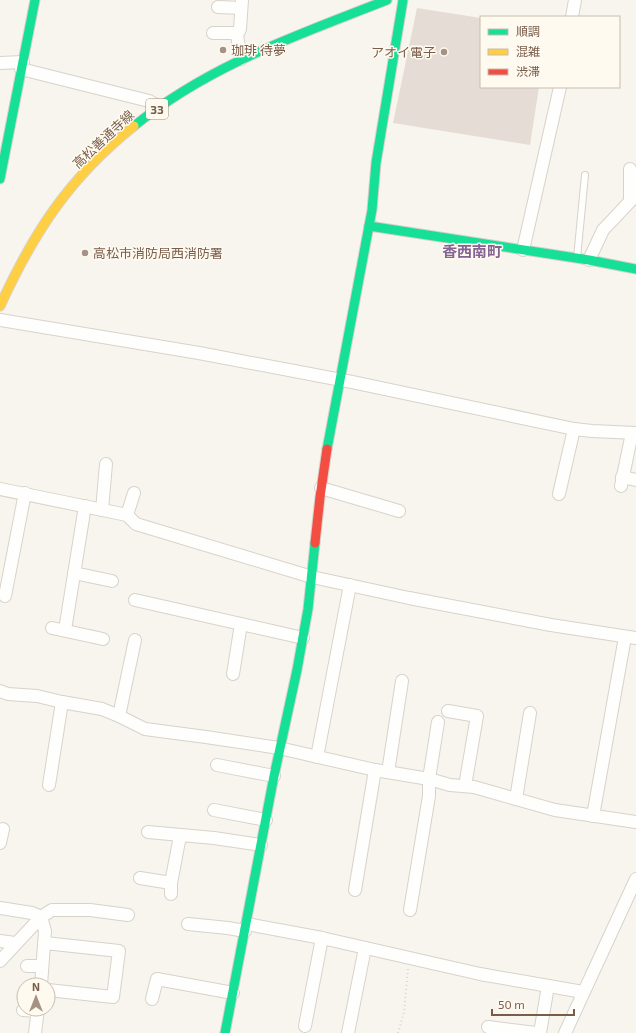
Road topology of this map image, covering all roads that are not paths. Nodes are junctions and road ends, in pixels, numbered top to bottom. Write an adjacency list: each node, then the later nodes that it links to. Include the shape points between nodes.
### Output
1 (35, 0): 12 (street)
2 (387, 0): 10 (street, 高松善通寺線 / 33)
3 (403, 0): 19 (street, via 376,163)
4 (575, 0): 7 (street)
5 (242, 4): 6 (street); 9 (street)
6 (218, 7)
7 (572, 16)
8 (213, 32): 9 (street, via 233,33)
9 (238, 36): 10 (street)
10 (241, 60): 14 (street, 高松善通寺線 / 33, via 206,77)
11 (0, 63): 12 (street)
12 (22, 65): 14 (street, via 149,101); 17 (street)
13 (560, 88): 20 (street)
14 (159, 107): 24 (street, 高松善通寺線 / 33, via 93,163 63,197 18,267)
15 (630, 169): 18 (street)
16 (585, 175): 21 (lane)
17 (0, 179)
18 (633, 198): 22 (street, via 604,230)
19 (369, 226): 20 (street); 26 (street)
20 (523, 250): 21 (street)
21 (577, 258): 22 (street)
22 (589, 260): 23 (street)
23 (636, 269)
24 (0, 306)
25 (0, 320): 26 (street, via 199,353)
26 (339, 380): 27 (street); 31 (street)
27 (574, 429): 28 (street); 35 (street)
28 (634, 433): 30 (street, via 621,482)
29 (106, 464): 37 (street)
30 (636, 480)
31 (321, 488): 38 (street); 41 (street)
32 (0, 489): 33 (street)
33 (25, 493): 36 (street); 44 (street)
34 (134, 493): 39 (street)
35 (559, 494)
36 (85, 506): 37 (street); 40 (street, via 86,536)
37 (102, 510): 39 (street)
38 (399, 511)
39 (127, 515): 41 (street, via 136,524)
40 (74, 573): 42 (street); 48 (street)
41 (312, 577): 43 (street); 50 (street)
42 (112, 581)
43 (350, 585): 49 (street, via 551,626); 62 (street)
44 (5, 596)
45 (135, 600): 46 (street)
46 (241, 624): 50 (street); 53 (street)
47 (52, 628): 48 (street)
48 (64, 630): 51 (street)
49 (631, 637): 72 (street)
50 (303, 638): 61 (street)
51 (103, 639)
52 (135, 640): 59 (street)
53 (233, 674)
54 (402, 682): 65 (street)
55 (0, 691): 56 (street)
56 (62, 702): 59 (street, via 102,709); 68 (street)
57 (448, 711): 69 (street, via 477,716)
58 (530, 713): 70 (street)
59 (119, 716): 61 (street, via 145,729)
60 (438, 722): 67 (street)
61 (279, 748): 62 (street); 66 (street)
62 (317, 757): 64 (street)
63 (217, 765): 66 (street)
64 (375, 770): 65 (street); 82 (street)
65 (388, 772): 67 (street)
66 (274, 776): 73 (street)
67 (429, 779): 69 (street); 84 (street, via 429,796)
68 (49, 785)
69 (465, 786): 70 (street)
70 (516, 799): 72 (street, via 555,810)
71 (214, 810): 73 (street)
72 (593, 816): 74 (street)
73 (266, 820): 79 (street)
74 (636, 822)
75 (2, 829): 78 (street)
76 (148, 832): 77 (street)
77 (180, 836): 79 (street); 80 (street, via 171,888)
78 (0, 844)
79 (261, 845): 88 (street)
80 (140, 878)
81 (636, 879): 100 (street)
82 (355, 890)
83 (0, 908): 86 (street)
84 (410, 910)
85 (128, 914): 86 (street, via 52,910)
86 (41, 917): 91 (street); 92 (street)
87 (188, 924): 88 (street)
88 (246, 928): 89 (street); 101 (street)
89 (322, 938): 93 (street); 104 (street)
90 (0, 940): 92 (street)
91 (45, 943): 96 (street); 99 (street, via 119,952 113,997)
92 (15, 944): 94 (street)
93 (365, 948): 98 (street, via 480,974); 108 (street)
94 (0, 961)
95 (27, 966): 96 (street)
96 (42, 966): 97 (street)
97 (41, 977)
98 (548, 986): 100 (street); 110 (street)
99 (56, 991)
100 (583, 992): 111 (street)
101 (233, 993): 102 (street, via 157,979); 107 (street)
102 (152, 999)
103 (37, 1017): 106 (street)
104 (305, 1026)
105 (488, 1027): 109 (street)
106 (35, 1033)
107 (225, 1033)
108 (348, 1033)
109 (536, 1033)
110 (540, 1033)
111 (565, 1033)

